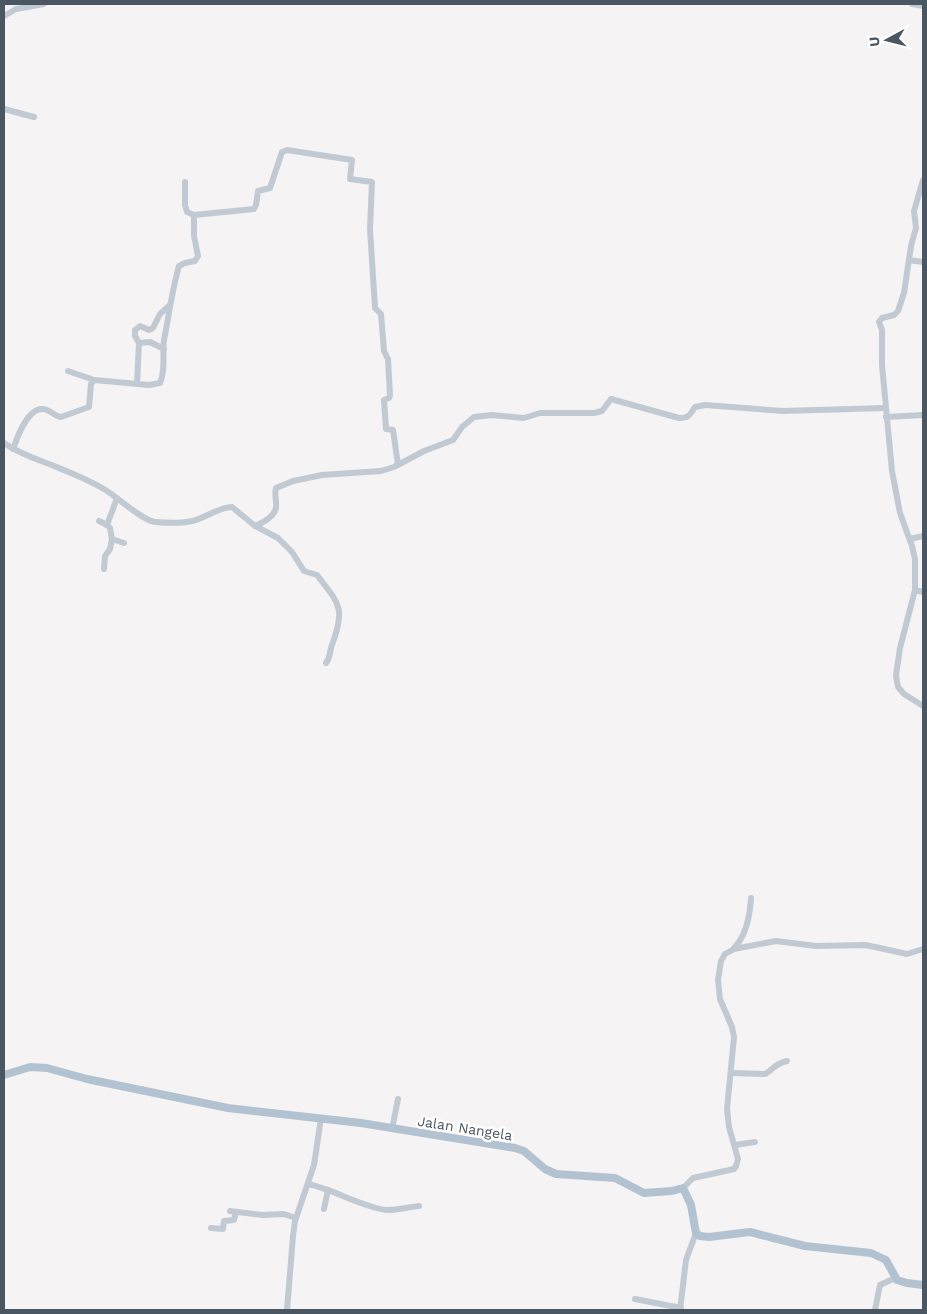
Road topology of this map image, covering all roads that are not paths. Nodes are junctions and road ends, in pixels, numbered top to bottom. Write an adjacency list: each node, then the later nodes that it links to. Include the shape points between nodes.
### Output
1 (38, 4): 2 (street); 5 (street, via 16,9)
2 (44, 4)
3 (912, 4): 4 (street)
4 (923, 6)
5 (4, 16)
6 (4, 110): 7 (street)
7 (34, 117)
8 (923, 180): 11 (street, via 914,211 916,228)
9 (185, 182): 10 (street, via 185,207)
10 (194, 215): 13 (street, via 198,256 195,261 179,266); 24 (street, via 254,209 258,191 270,189 285,150 351,160 350,179 372,182 370,229 375,308 381,314 390,394 384,400 386,430 393,430)
11 (909, 260): 12 (street); 19 (street, via 898,311 879,322)
12 (923, 262)
13 (170, 306): 14 (street, via 160,314 152,329 136,328 135,336); 15 (street)
14 (139, 343): 15 (street, via 150,342); 18 (street)
15 (164, 349): 18 (street, via 160,383)
16 (68, 371): 17 (street)
17 (94, 380): 18 (street); 23 (street, via 89,407 61,417 45,409 34,412 22,427)
18 (137, 384)
19 (885, 408): 21 (street); 24 (street, via 783,411 705,405 695,407 687,418 680,418 610,399 602,411 594,413 540,413 524,418 474,417 453,440)
20 (923, 415): 21 (street)
21 (886, 417): 30 (street, via 898,505)
22 (4, 443): 23 (street)
23 (12, 449): 25 (street, via 77,475)
24 (398, 465): 28 (street, via 381,471 322,475 276,488 274,514)
25 (116, 498): 27 (street); 28 (street, via 152,522 193,521 232,507)
26 (100, 521): 27 (street)
27 (107, 525): 31 (street)
28 (255, 526): 36 (street, via 278,538 304,571 317,575 335,597 340,619)
29 (923, 536): 30 (street)
30 (910, 538): 34 (street, via 915,559)
31 (112, 539): 32 (street); 33 (street)
32 (124, 543)
33 (104, 568)
34 (915, 590): 35 (street); 37 (street, via 896,675 901,691)
35 (923, 592)
36 (326, 663)
37 (923, 706)
38 (752, 898): 39 (street, via 745,931)
39 (734, 949): 40 (street, via 776,941 816,946 866,945 906,954); 42 (street, via 725,954 718,971 720,995 734,1037)
40 (923, 949)
41 (786, 1061): 42 (street, via 764,1074)
42 (731, 1073): 48 (street, via 727,1109)
43 (4, 1075): 45 (main road, Jalan Nangela, via 41,1067 210,1104)
44 (398, 1099): 46 (street)
45 (321, 1118): 46 (main road, Jalan Nangela); 49 (street)
46 (392, 1129): 50 (main road, Jalan Nangela, via 520,1150 550,1173 612,1178 644,1193)
47 (754, 1142): 48 (street)
48 (734, 1145): 50 (street, via 738,1159 735,1167 693,1178)
49 (308, 1184): 51 (street); 54 (street)
50 (684, 1188): 56 (main road)
51 (328, 1190): 52 (street, via 374,1208 388,1210); 53 (street)
52 (419, 1206)
53 (324, 1209)
54 (296, 1218): 55 (street, via 284,1214 233,1211 234,1220 224,1221 223,1229); 61 (street)
55 (210, 1228)
56 (696, 1233): 57 (main road, via 704,1237 750,1232 805,1246 871,1253 886,1260); 60 (street, via 686,1260)
57 (895, 1278): 58 (main road); 62 (street, via 880,1285)
58 (923, 1285)
59 (635, 1299): 60 (street)
60 (681, 1309)
61 (287, 1310)
62 (875, 1310)

